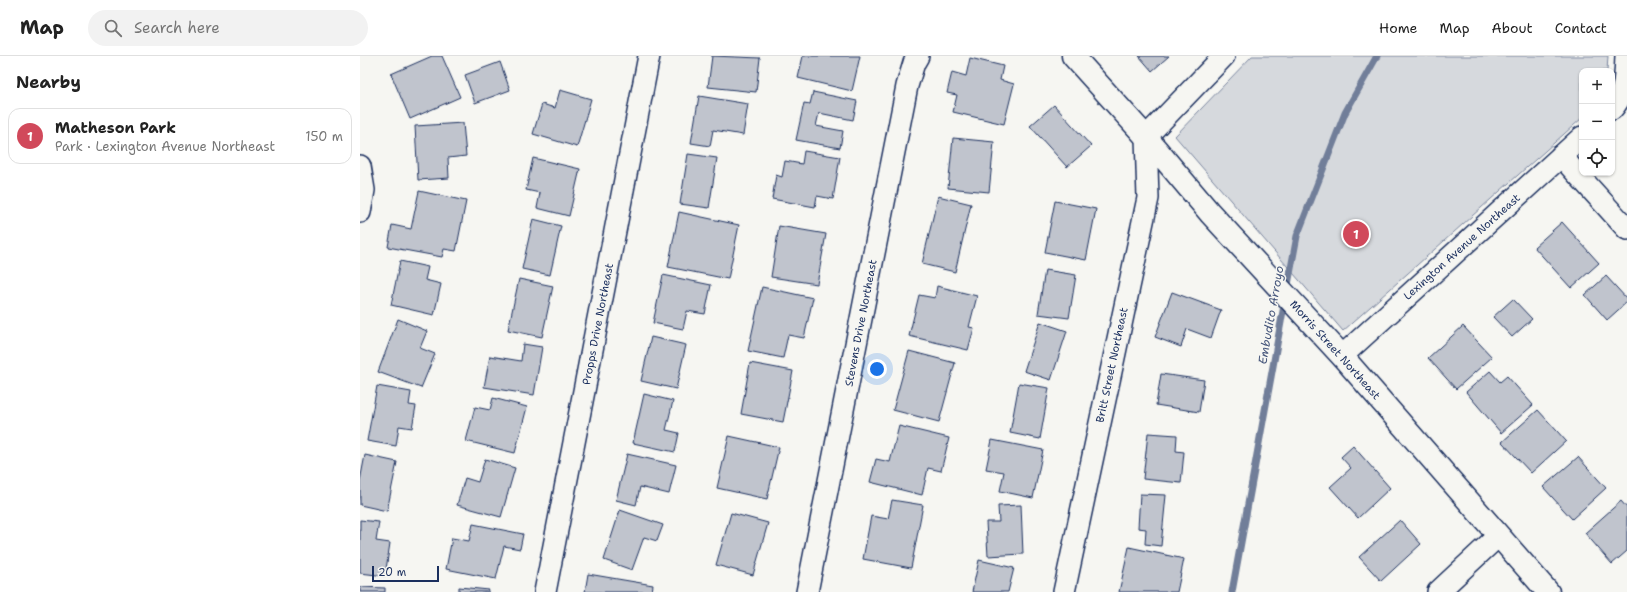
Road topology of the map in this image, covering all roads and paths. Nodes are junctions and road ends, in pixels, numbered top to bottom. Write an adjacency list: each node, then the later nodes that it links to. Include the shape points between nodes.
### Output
1 (649, 56): 15 (street, Propps Drive Northeast)
2 (918, 56): 16 (street, Stevens Drive Northeast, via 907,86)
3 (1073, 56): 7 (street, Morris Street Northeast)
4 (1224, 56): 7 (street)
5 (1626, 56): 6 (street, via 1624,86)
6 (1615, 105)
7 (1146, 137): 13 (street, Morris Street Northeast, via 1210,213); 17 (street, Britt Street Northeast, via 1148,198)
8 (1579, 140): 9 (street, Lexington Avenue Northeast)
9 (1561, 156): 12 (street); 13 (street, Lexington Avenue Northeast)
10 (360, 166): 11 (street, via 364,190)
11 (360, 212)
12 (1627, 229)
13 (1342, 356): 14 (street, Morris Street Northeast)
14 (1498, 536): 18 (street); 19 (street, Morris Street Northeast)
15 (545, 592)
16 (807, 592)
17 (1064, 592)
18 (1438, 592)
19 (1548, 592)

